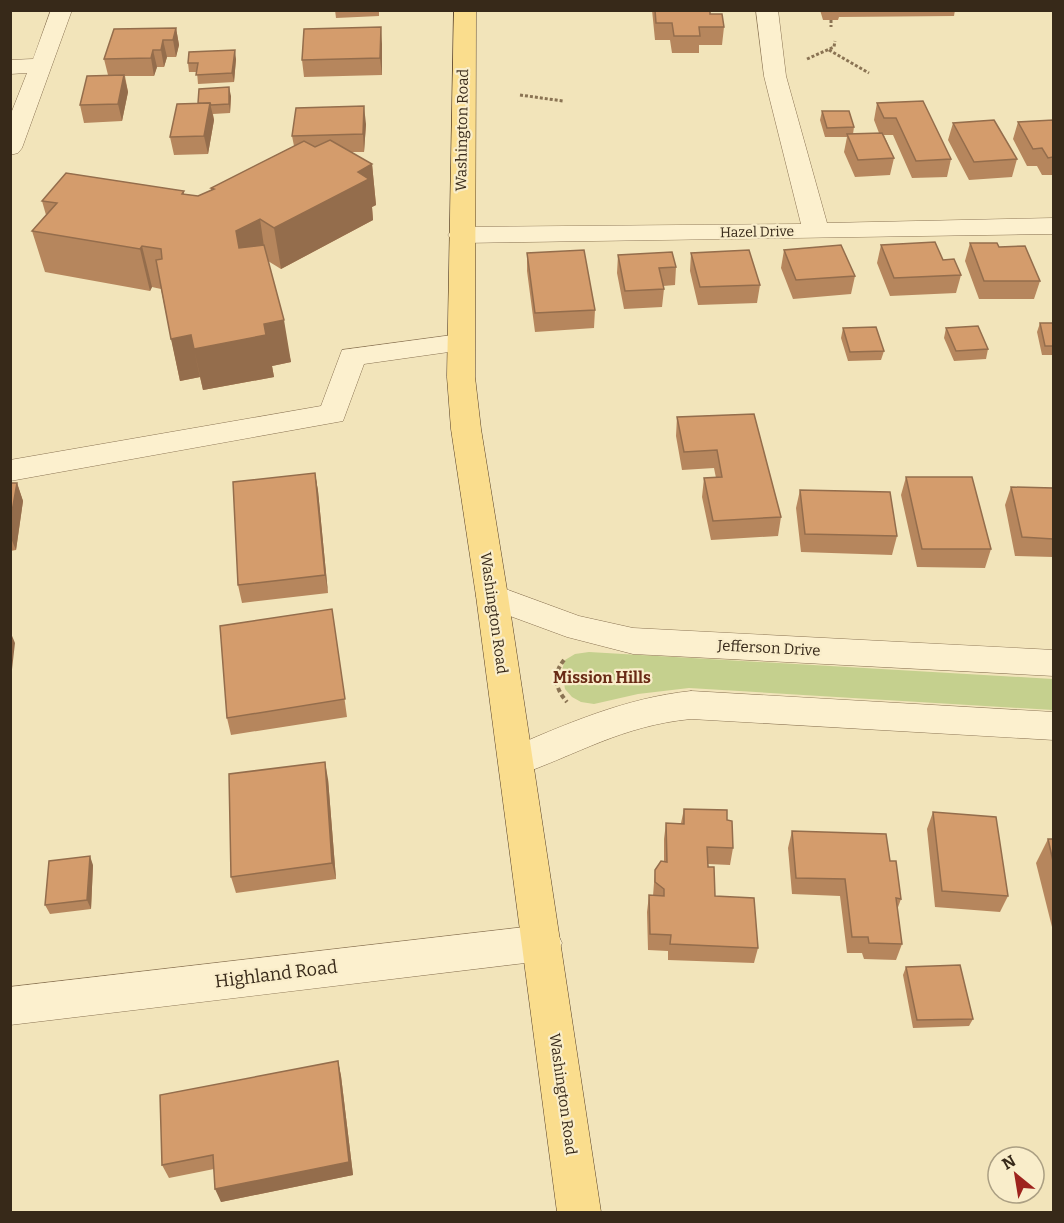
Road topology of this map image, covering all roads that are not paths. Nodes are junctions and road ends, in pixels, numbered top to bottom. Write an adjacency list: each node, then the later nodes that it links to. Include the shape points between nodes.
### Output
1 (62, 10): 4 (street)
2 (465, 10): 9 (main road, Washington Road)
3 (767, 10): 8 (street, via 775,76)
4 (42, 65): 5 (street); 6 (street)
5 (10, 67)
6 (10, 148)
7 (1053, 226): 8 (street, Hazel Drive)
8 (816, 231): 9 (street, Hazel Drive)
9 (461, 235): 10 (main road, Washington Road)
10 (460, 344): 11 (street, via 352,356 333,414); 12 (main road, Washington Road, via 466,429)
11 (10, 471)
12 (492, 596): 13 (street, Jefferson Drive, via 563,624 633,641); 15 (main road, Washington Road)
13 (1053, 663)
14 (1053, 726): 15 (street, via 668,706 623,717)
15 (516, 761): 16 (main road, Washington Road)
16 (542, 943): 17 (street, Highland Road); 18 (main road, Washington Road)
17 (10, 1005)
18 (579, 1212)

